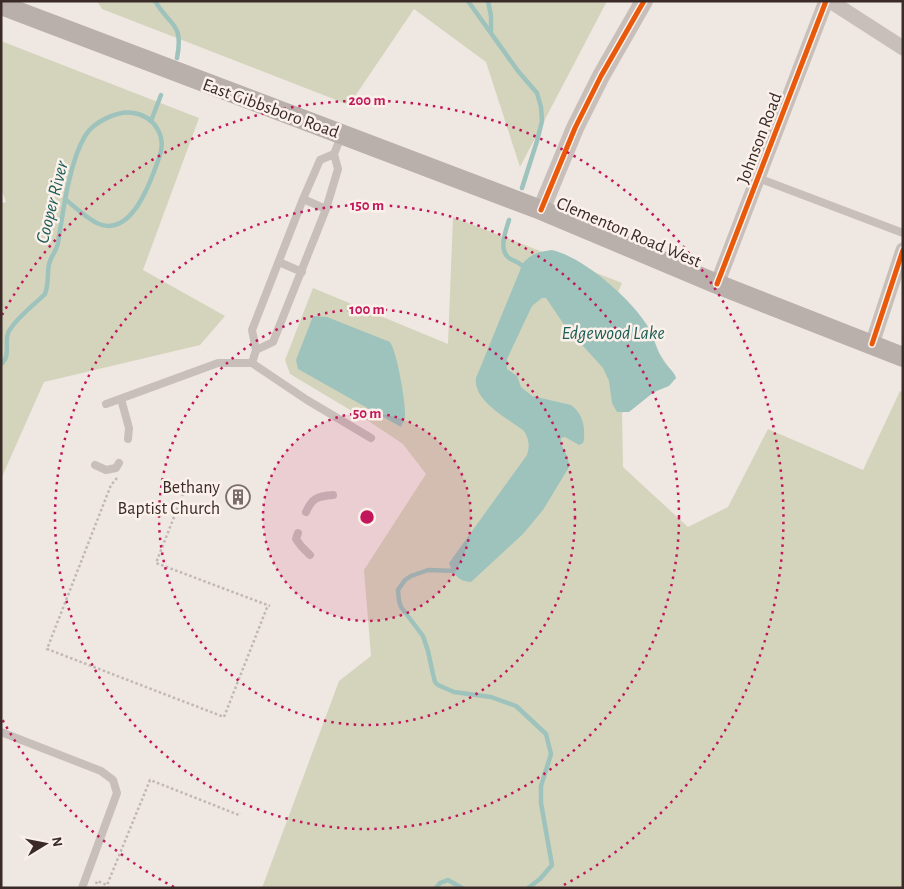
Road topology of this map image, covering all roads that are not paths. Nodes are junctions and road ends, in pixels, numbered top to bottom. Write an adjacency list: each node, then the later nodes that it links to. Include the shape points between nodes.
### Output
1 (644, 1): 11 (street, via 601,76)
2 (826, 1): 8 (street, Johnson Road)
3 (830, 1): 5 (street)
4 (1, 5): 6 (main road, East Gibbsboro Road)
5 (903, 48)
6 (342, 134): 7 (lane); 11 (main road, East Gibbsboro Road)
7 (334, 154): 9 (lane, via 320,160); 10 (lane, via 338,169)
8 (758, 178): 12 (lane); 16 (street, Johnson Road)
9 (303, 199): 10 (lane); 14 (lane)
10 (326, 209): 15 (lane)
11 (541, 210): 16 (main road, Clementon Road West)
12 (903, 234)
13 (903, 250): 17 (street)
14 (278, 262): 15 (lane); 18 (lane, via 252,330)
15 (302, 272): 18 (lane, via 273,342)
16 (717, 284): 17 (main road, Clementon Road West)
17 (872, 344): 19 (main road, Clementon Road West)
18 (256, 350): 20 (lane)
19 (903, 356)
20 (252, 364): 21 (lane, via 218,363); 23 (lane)
21 (121, 399): 22 (lane); 24 (lane, via 129,428)
22 (106, 404)
23 (371, 438)
24 (128, 439)
25 (119, 462): 26 (lane, via 116,468 106,470)
26 (95, 465)
27 (333, 495): 28 (lane, via 310,501)
28 (306, 512)
29 (298, 533): 30 (lane, via 296,538)
30 (310, 554)
31 (1, 732): 32 (lane, via 101,771 113,780 117,793)
32 (82, 888)

